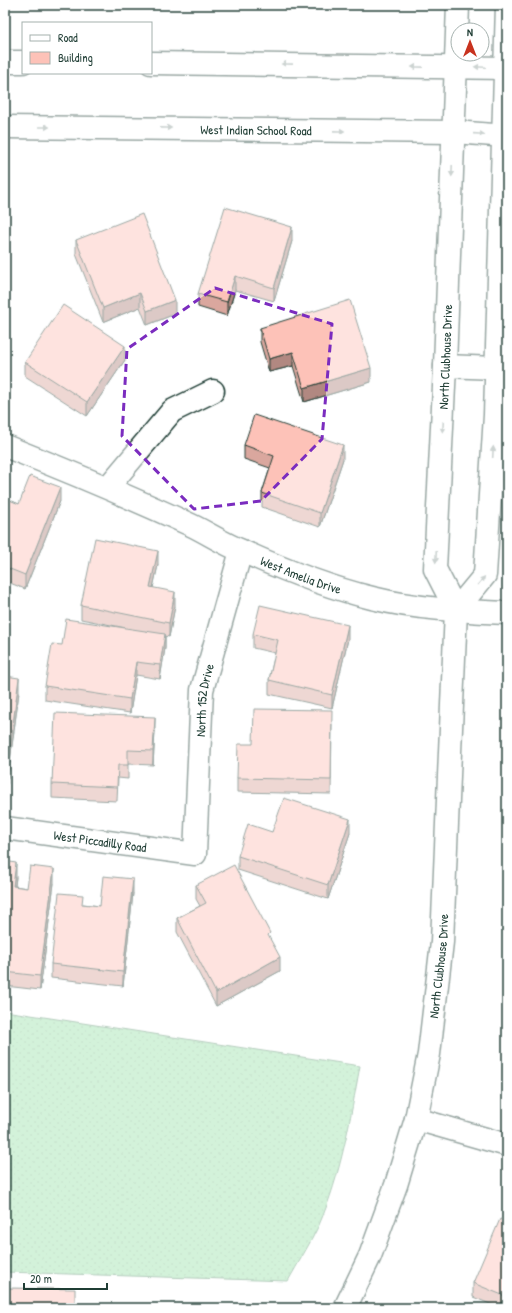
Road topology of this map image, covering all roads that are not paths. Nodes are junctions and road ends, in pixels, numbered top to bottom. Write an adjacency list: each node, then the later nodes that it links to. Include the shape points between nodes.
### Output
1 (458, 5): 6 (street, North Clubhouse Drive)
2 (507, 5): 7 (street)
3 (5, 62): 4 (street)
4 (22, 62)
5 (152, 63): 6 (street, one-way to 5)
6 (456, 67): 7 (street, one-way to 6); 9 (street, North Clubhouse Drive)
7 (505, 68): 10 (street)
8 (5, 127): 9 (street, West Indian School Road, one-way to 9)
9 (454, 132): 10 (street, West Indian School Road, one-way to 10); 11 (street, North Clubhouse Drive, one-way to 11)
10 (505, 136): 12 (street)
11 (446, 366): 12 (street); 17 (street, North Clubhouse Drive, one-way to 17, via 435,569)
12 (495, 368): 17 (street, one-way to 12, via 485,575 495,414)
13 (213, 391): 15 (street, via 172,411)
14 (5, 446): 15 (street, West Amelia Drive)
15 (108, 487): 16 (street, West Amelia Drive, via 194,526)
16 (241, 551): 17 (street, West Amelia Drive, via 310,580 373,599); 20 (street, North 152 Drive, via 202,690)
17 (456, 610): 18 (street, West Amelia Drive); 21 (street, North Clubhouse Drive, via 442,942 429,1054)
18 (507, 613)
19 (5, 828): 20 (street, West Piccadilly Road)
20 (195, 854)
21 (416, 1119): 22 (street); 23 (street, North Clubhouse Drive, via 383,1223)
22 (507, 1145)
23 (345, 1308)

